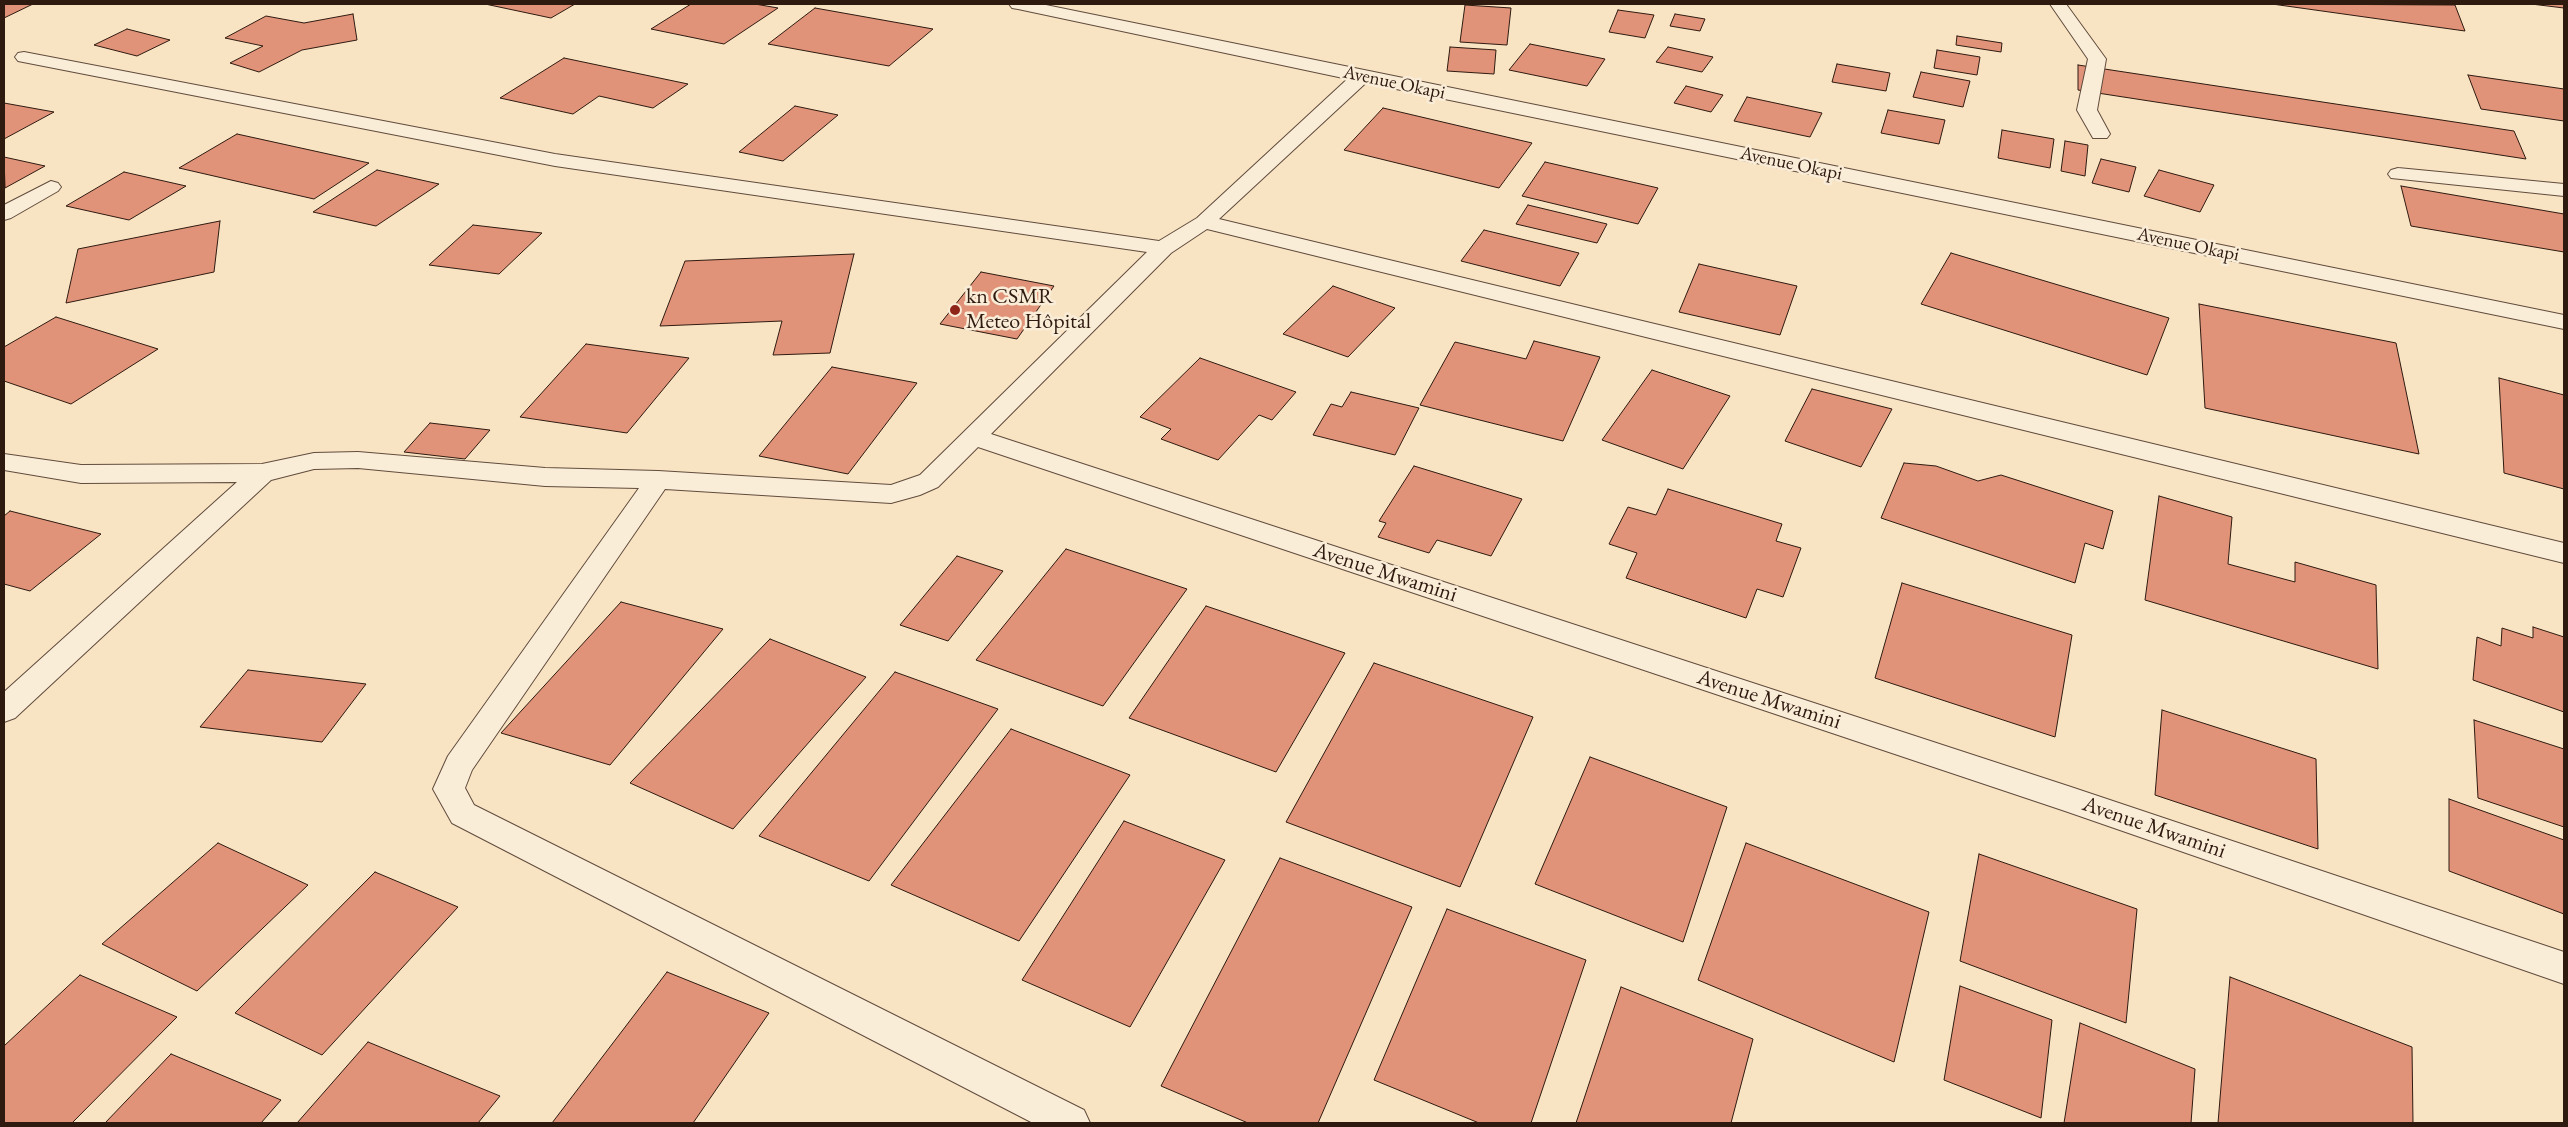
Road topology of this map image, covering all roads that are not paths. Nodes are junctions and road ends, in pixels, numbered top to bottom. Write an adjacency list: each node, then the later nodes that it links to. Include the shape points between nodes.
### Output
1 (1018, 4): 4 (street, Avenue Okapi)
2 (2058, 4): 5 (street, via 2097,59 2087,110)
3 (24, 57): 11 (street, via 555,160)
4 (1362, 76): 10 (street); 12 (street, Avenue Okapi)
5 (2100, 134)
6 (2398, 174): 8 (street)
7 (51, 187): 9 (street)
8 (2564, 190)
9 (4, 214)
10 (1204, 222): 11 (street); 17 (street)
11 (1163, 248): 13 (street)
12 (2564, 322)
13 (973, 436): 16 (street, via 929,481 891,494); 19 (street, Avenue Mwamini, via 2071,800)
14 (4, 462): 15 (street, via 81,474)
15 (262, 473): 16 (street, via 314,462 358,460 545,476); 18 (street)
16 (658, 480): 20 (street, via 459,765 449,789 463,814)
17 (2564, 553)
18 (4, 710)
19 (2564, 968)
20 (1071, 1123)

